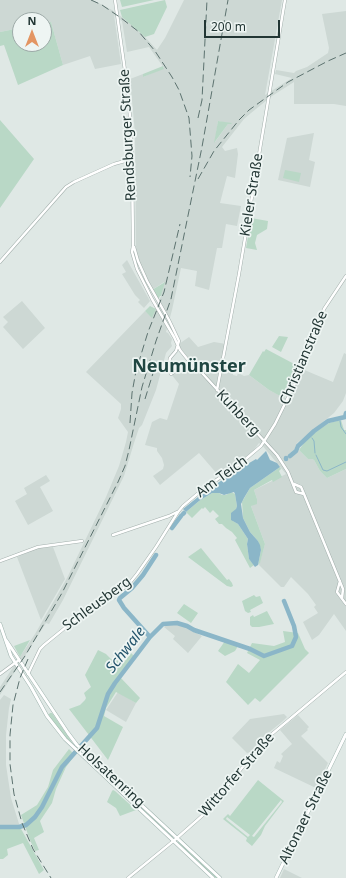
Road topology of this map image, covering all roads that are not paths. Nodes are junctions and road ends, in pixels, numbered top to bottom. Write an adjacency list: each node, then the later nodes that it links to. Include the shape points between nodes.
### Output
1 (115, 0): 3 (street, Rendsburger Straße, via 128,91)
2 (285, 0): 9 (street, Kieler Straße)
3 (132, 158): 4 (street, Rendsburger Straße); 5 (street, via 66,187)
4 (133, 246): 7 (street, Rendsburger Straße, via 147,281 179,341); 7 (street, Rendsburger Straße, via 137,270)
5 (0, 262)
6 (346, 276): 10 (street, Christianstraße, via 324,309 302,369)
7 (178, 346): 8 (street, Kuhberg); 8 (street, via 170,358 168,368 171,374)
8 (190, 361): 9 (street, Kuhberg)
9 (218, 390): 10 (street, Kuhberg)
10 (264, 441): 11 (street, Kuhberg, via 282,462); 15 (street, Am Teich, via 253,454 202,490)
11 (297, 488): 12 (street); 13 (street, via 296,492)
12 (302, 490): 13 (street); 14 (street)
13 (300, 493): 14 (street)
14 (304, 494): 19 (street, via 340,581)
15 (178, 512): 16 (street); 28 (street, Schleusberg, via 128,585 70,623 44,645)
16 (113, 535)
17 (82, 541): 18 (street, via 38,547)
18 (0, 561)
19 (340, 588): 20 (street); 20 (street, via 337,591)
20 (341, 593): 21 (street)
21 (346, 604)
22 (0, 624): 23 (main road)
23 (5, 638): 24 (main road, Holsatenring); 25 (main road, Holsatenring)
24 (19, 660): 25 (street); 28 (main road, Holsatenring)
25 (15, 663): 27 (street); 31 (main road, Holsatenring, via 65,739)
26 (346, 672): 30 (street, Wittorfer Straße, via 266,739 203,815)
27 (0, 674)
28 (28, 674): 30 (main road, Holsatenring, via 77,745)
29 (346, 734): 35 (main road, Altonaer Straße)
30 (177, 838): 31 (street, Wittorfer Straße); 34 (main road, Holsatenring)
31 (173, 841): 32 (street, Wittorfer Straße); 33 (main road, Holsatenring)
32 (128, 878)
33 (213, 878)
34 (220, 878)
35 (276, 878)

